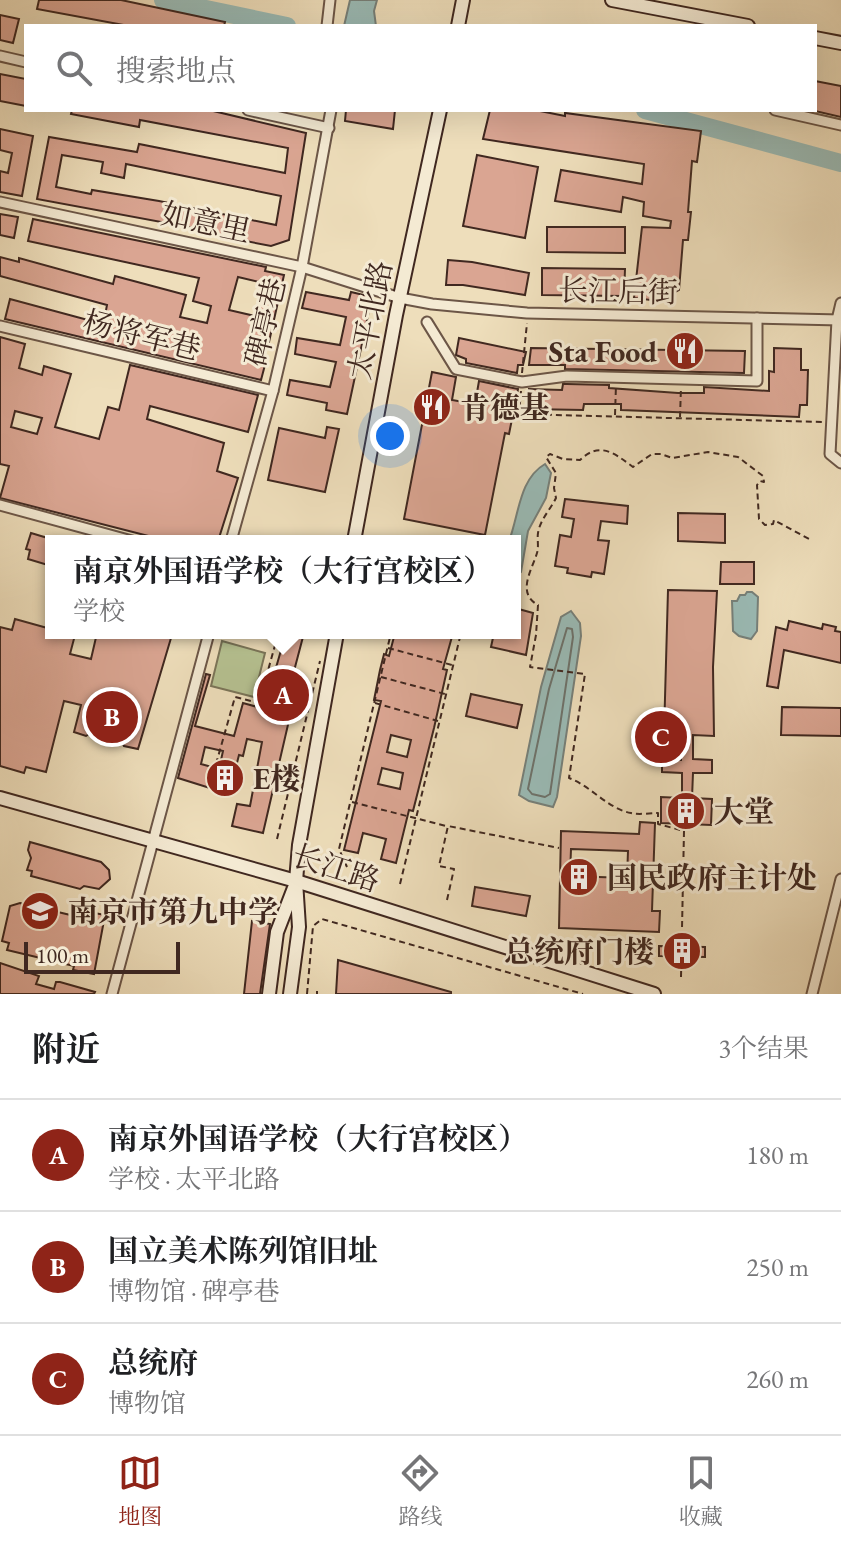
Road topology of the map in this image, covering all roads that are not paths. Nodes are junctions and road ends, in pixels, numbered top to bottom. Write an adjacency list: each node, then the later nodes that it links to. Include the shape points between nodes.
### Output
1 (330, 0): 5 (street)
2 (463, 0): 6 (main road)
3 (612, 0): 4 (main road)
4 (708, 22): 7 (main road)
5 (327, 24)
6 (458, 24)
7 (728, 24)
8 (817, 38): 9 (main road)
9 (841, 43)
10 (0, 56): 11 (street)
11 (24, 62)
12 (257, 112): 17 (street)
13 (331, 112): 17 (street, 碑亭巷)
14 (440, 112): 20 (main road, 太平北路)
15 (784, 112): 16 (street)
16 (841, 125)
17 (329, 128): 19 (street, 碑亭巷)
18 (0, 202): 19 (street, 如意里)
19 (302, 267): 20 (street, 如意里); 26 (street, 碑亭巷)
20 (400, 298): 22 (street, 长江后街, via 527,313); 31 (main road, 太平北路)
21 (841, 303): 23 (street)
22 (757, 318): 23 (street, 长江后街); 24 (street, via 757,381 567,376 522,382 456,369)
23 (839, 320): 27 (street, via 830,454)
24 (427, 322)
25 (0, 326): 26 (street, 杨将军巷)
26 (273, 391): 30 (street, 碑亭巷)
27 (841, 463)
28 (0, 505): 29 (street)
29 (110, 535)
30 (233, 535)
31 (355, 535)
32 (207, 639): 35 (street)
33 (336, 639): 37 (main road)
34 (0, 798): 35 (main road, 长江路)
35 (154, 841): 37 (main road, 长江路); 38 (street)
36 (841, 879): 42 (street)
37 (296, 881): 39 (main road, via 277,932); 40 (main road, via 299,927); 41 (main road, 长江路)
38 (112, 994)
39 (269, 994)
40 (290, 994)
41 (654, 994)
42 (812, 994)

